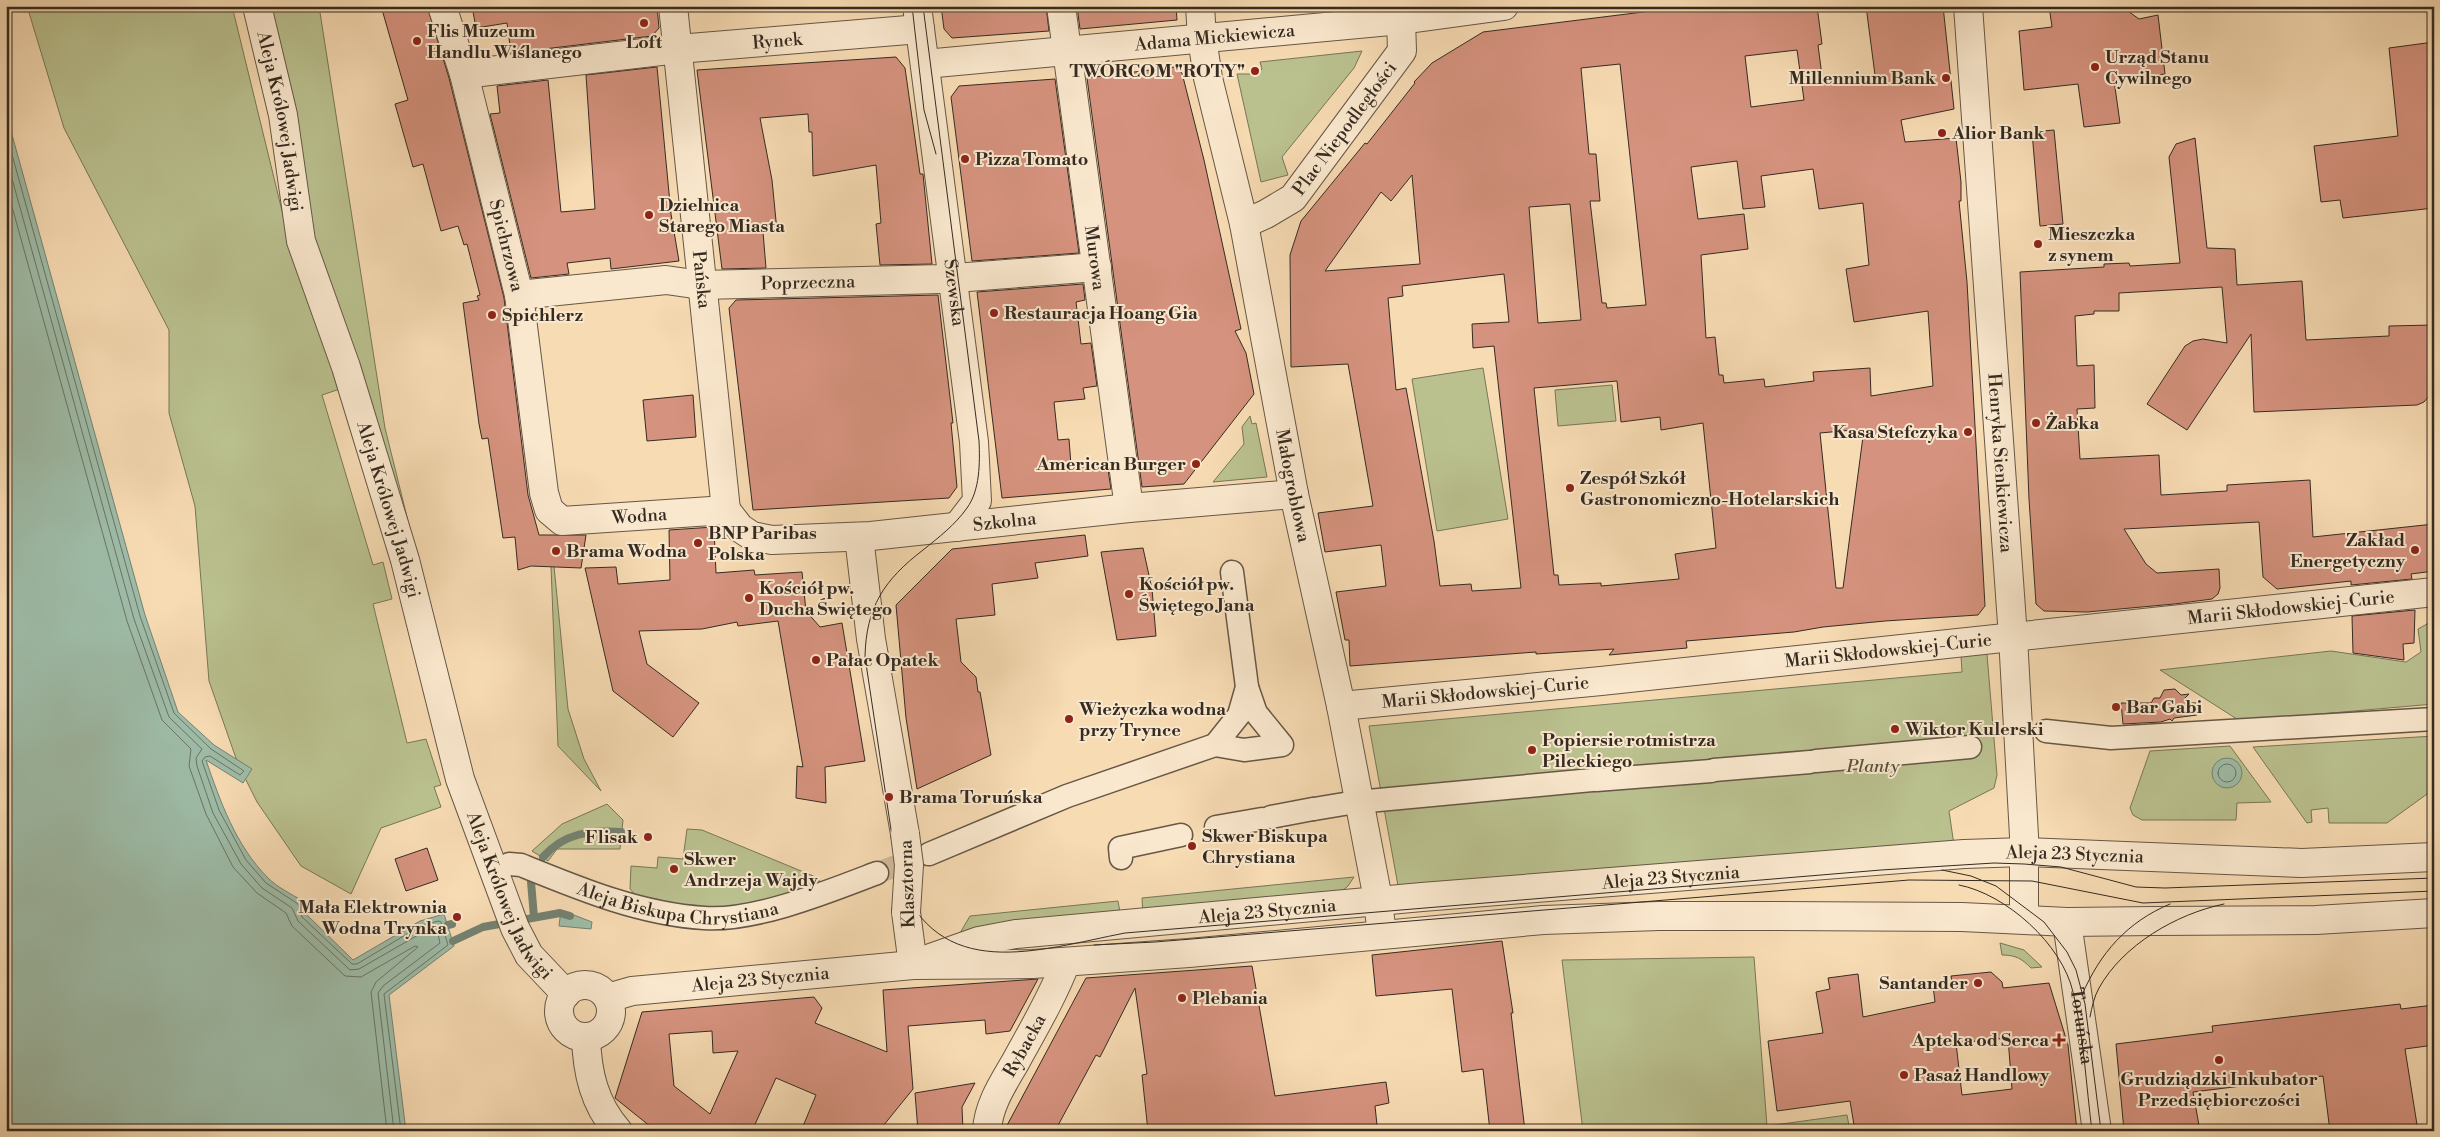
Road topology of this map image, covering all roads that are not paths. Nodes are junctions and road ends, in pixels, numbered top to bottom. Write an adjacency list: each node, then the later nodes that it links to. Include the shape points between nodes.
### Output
1 (257, 6): 49 (street, Aleja Królowej Jadwigi, via 283,114 301,241 346,367 405,560 460,778 515,928 529,954)
2 (442, 6): 13 (street, Spichrzowa)
3 (673, 6): 11 (street)
4 (1061, 6): 12 (street, Murowa)
5 (1200, 6): 10 (street, Małogroblowa)
6 (1504, 6): 8 (street, Adama Mickiewicza)
7 (1968, 6): 27 (street, Henryka Sienkiewicza)
8 (1399, 13): 10 (street, Adama Mickiewicza); 14 (street, Plac Niepodległości, via 1402,51 1293,198)
9 (921, 38): 11 (street, Rynek); 12 (street, Adama Mickiewicza); 16 (street, Szewska)
10 (1202, 38): 12 (street, Adama Mickiewicza); 14 (street, Małogroblowa, via 1208,78)
11 (678, 49): 13 (street, Rynek); 17 (street, Pańska)
12 (1067, 52): 15 (street, Murowa)
13 (464, 74): 18 (street, Spichrzowa)
14 (1244, 224): 19 (street, Małogroblowa)
15 (1097, 267): 16 (street, Poprzeczna); 20 (street, Murowa)
16 (952, 279): 17 (street, Poprzeczna); 23 (street, Szewska, via 977,482 977,501)
17 (701, 285): 18 (street, Poprzeczna, via 666,280); 21 (street, Pańska)
18 (519, 295): 22 (street, Spichrzowa, via 544,492 548,510)
19 (1294, 494): 20 (street, Szkolna); 29 (street, Małogroblowa)
20 (1129, 508): 23 (street, Szkolna)
21 (726, 510): 22 (street, Wodna, via 562,521); 24 (street, Szkolna, via 740,528 752,536 772,540)
22 (555, 516)
23 (957, 527): 24 (street, Szkolna)
24 (860, 537): 48 (street, Klasztorna, bridge, via 872,639 909,865 906,912)
25 (1232, 572): 28 (street)
26 (2434, 592): 27 (street, Marii Skłodowskiej-Curie)
27 (2014, 637): 29 (street, Marii Skłodowskiej-Curie); 36 (street, Henryka Sienkiewicza)
28 (1247, 687): 32 (street, via 1239,715); 32 (street, via 1256,713 1284,749 1244,750)
29 (1341, 706): 42 (street, Małogroblowa)
30 (2434, 718): 31 (street, via 2111,738)
31 (2046, 731)
32 (1215, 745): 37 (street, via 1067,796)
33 (1970, 747): 34 (street)
34 (1368, 801)
35 (1344, 804): 39 (street, via 1120,848)
36 (2024, 852): 38 (street, Aleja 23 Stycznia, via 2302,863); 42 (street, Aleja 23 Stycznia, via 1791,866); 44 (street, Henryka Sienkiewicza)
37 (929, 854)
38 (2434, 857)
39 (1121, 858)
40 (509, 864): 41 (street, Aleja Biskupa Chrystiana, via 521,865 610,899 705,919 781,907)
41 (877, 873)
42 (1378, 901): 46 (street, Małogroblowa); 48 (street, Aleja 23 Stycznia, via 1016,934 979,941)
43 (2434, 913): 45 (street, Aleja 23 Stycznia, via 2316,920)
44 (2024, 918): 45 (street, Aleja 23 Stycznia); 46 (street, Aleja 23 Stycznia, via 1659,916 1542,920)
45 (2067, 922): 54 (street, Toruńska)
46 (1382, 934): 47 (street, Aleja 23 Stycznia)
47 (1066, 962): 48 (street, Aleja 23 Stycznia); 53 (street, Rybacka, via 1044,1010 995,1098)
48 (913, 965): 50 (street, Aleja 23 Stycznia, via 632,991)
49 (566, 994): 50 (street, via 572,988 588,985 596,987); 51 (street, via 561,1001 560,1018 570,1032)
50 (608, 998): 51 (street, via 610,1020 600,1032)
51 (586, 1037): 52 (street, via 587,1066 595,1095)
52 (618, 1131)
53 (987, 1131)
54 (2097, 1131)

